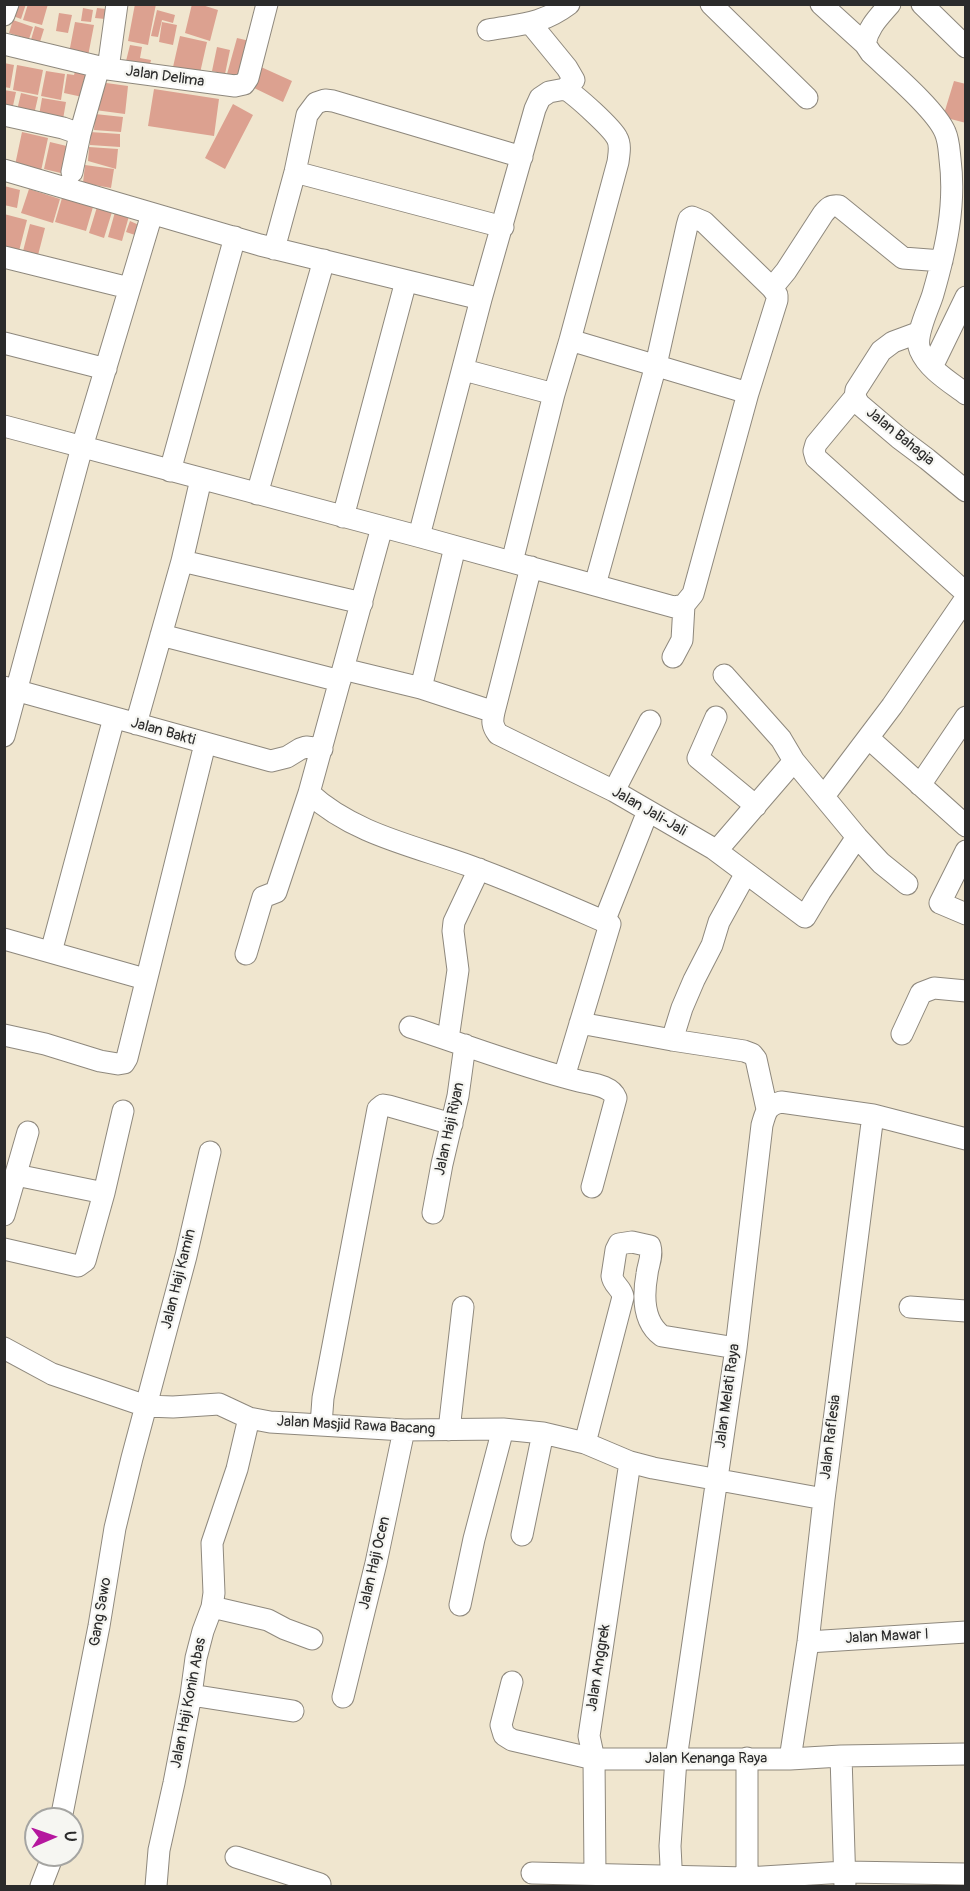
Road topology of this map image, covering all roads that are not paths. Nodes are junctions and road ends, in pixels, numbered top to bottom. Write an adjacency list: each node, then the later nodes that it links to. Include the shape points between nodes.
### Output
1 (8, 4): 9 (street)
2 (117, 4): 15 (street)
3 (267, 4): 15 (street, Jalan Delima, via 244,84 235,86)
4 (569, 4): 10 (street, via 555,15)
5 (711, 4): 17 (street)
6 (820, 4): 13 (street)
7 (890, 4): 13 (street, via 872,25)
8 (922, 4): 14 (street)
9 (4, 15)
10 (531, 24): 11 (street); 16 (street, via 573,76)
11 (488, 30)
12 (4, 44): 15 (street, Jalan Delima)
13 (865, 44): 24 (street, via 926,106 945,132)
14 (966, 47)
15 (103, 68): 19 (street)
16 (565, 89): 20 (street, via 540,98); 38 (street, via 617,137 620,147)
17 (807, 98)
18 (4, 115): 19 (street)
19 (80, 134): 22 (street)
20 (522, 157): 23 (street, via 325,100 316,103 307,115); 26 (street)
21 (4, 170): 25 (street)
22 (72, 172)
23 (295, 172): 26 (street); 28 (street)
24 (958, 208): 31 (street)
25 (152, 214): 27 (street); 33 (street)
26 (503, 227): 36 (street)
27 (235, 237): 28 (street); 50 (street)
28 (274, 249): 30 (street)
29 (4, 257): 33 (street)
30 (324, 261): 32 (street); 53 (street)
31 (942, 261): 34 (street, via 903,258 833,205); 37 (street)
32 (406, 281): 36 (street); 54 (street)
33 (129, 288): 42 (street)
34 (772, 288): 40 (street, via 704,222 692,217); 44 (street, via 777,300)
35 (966, 297): 41 (street)
36 (481, 299): 43 (street)
37 (920, 332): 41 (street, via 919,348); 47 (street, Jalan Bahagia, via 881,351 855,390)
38 (570, 340): 40 (street); 46 (street)
39 (4, 343): 42 (street)
40 (656, 365): 44 (street); 60 (street)
41 (932, 367): 45 (street)
42 (106, 369): 49 (street)
43 (464, 370): 46 (street); 56 (street)
44 (748, 393): 64 (street, via 693,594)
45 (965, 393)
46 (554, 394): 59 (street)
47 (855, 397): 52 (street, Jalan Bahagia); 61 (street, via 816,444 816,458)
48 (5, 426): 49 (street)
49 (82, 447): 50 (street); 70 (street)
50 (170, 471): 51 (street)
51 (201, 479): 53 (street); 58 (street)
52 (966, 491)
53 (257, 494): 54 (street)
54 (343, 517): 55 (street)
55 (382, 527): 56 (street); 63 (street)
56 (419, 537): 57 (street)
57 (455, 547): 59 (street); 69 (street)
58 (182, 561): 63 (street); 65 (street)
59 (521, 564): 60 (street); 71 (street)
60 (594, 585): 64 (street, via 674,607)
61 (966, 593)
62 (966, 598): 85 (street)
63 (362, 603): 67 (street)
64 (684, 605): 66 (street, via 682,640)
65 (161, 635): 67 (street); 76 (street)
66 (673, 657)
67 (342, 675): 69 (street); 80 (street)
68 (724, 675): 81 (street, via 781,739)
69 (421, 688): 71 (street)
70 (10, 689): 74 (street, Jalan Bakti); 77 (street)
71 (494, 712): 83 (street, Jalan Jali-Jali, via 493,728 498,734)
72 (716, 717): 86 (street, via 698,758)
73 (966, 717): 82 (street)
74 (114, 718): 76 (street, Jalan Bakti); 98 (street)
75 (650, 721): 83 (street)
76 (136, 724): 78 (street, Jalan Bakti)
77 (4, 736)
78 (205, 744): 80 (street, Jalan Bakti, via 271,761 306,747); 100 (street)
79 (875, 744): 82 (street)
80 (322, 749): 84 (street)
81 (794, 761): 85 (street); 86 (street)
82 (920, 785): 88 (street)
83 (614, 791): 87 (street, Jalan Jali-Jali)
84 (309, 793): 92 (street, via 343,817 383,837); 99 (street, via 276,892 263,897)
85 (824, 796): 89 (street)
86 (756, 806): 90 (street)
87 (648, 811): 90 (street, Jalan Jali-Jali); 96 (street)
88 (966, 826)
89 (857, 837): 93 (street, Jalan Jali-Jali, via 805,917); 94 (street)
90 (714, 849): 93 (street, Jalan Jali-Jali)
91 (966, 851): 95 (street, via 940,903)
92 (478, 869): 96 (street); 107 (street, Jalan Haji Riyan, via 454,922 458,970)
93 (746, 873): 106 (street, via 719,922)
94 (907, 884)
95 (966, 914)
96 (604, 922): 102 (street, via 610,924)
97 (4, 939): 98 (street)
98 (51, 952): 100 (street)
99 (246, 954)
100 (145, 979): 105 (street, via 124,1063 100,1061)
101 (965, 991): 104 (street, via 933,988 921,993)
102 (580, 1023): 106 (street); 108 (street)
103 (410, 1027): 107 (street)
104 (902, 1034)
105 (4, 1035)
106 (672, 1040): 109 (street, via 752,1054)
107 (456, 1042): 108 (street); 112 (street, Jalan Haji Riyan, via 458,1096)
108 (564, 1077): 117 (street, via 604,1088 616,1098)
109 (767, 1109): 111 (street, via 781,1102); 126 (street, Jalan Melati Raya)
110 (123, 1111): 118 (street)
111 (873, 1115): 114 (street); 137 (street, Jalan Raflesia)
112 (452, 1124): 119 (street, Jalan Haji Riyan); 129 (street, via 389,1106 378,1109)
113 (28, 1132): 116 (street)
114 (966, 1139)
115 (210, 1152): 127 (street, Jalan Haji Kamin)
116 (16, 1175): 118 (street); 120 (street)
117 (592, 1187)
118 (104, 1193): 121 (street, via 82,1264)
119 (433, 1213)
120 (4, 1215)
121 (4, 1249)
122 (463, 1307): 132 (street)
123 (910, 1307): 124 (street)
124 (966, 1311)
125 (4, 1348): 127 (street, Jalan Masjid Rawa Bacang, via 52,1374)
126 (736, 1348): 134 (street, via 662,1336 654,1330 645,1305 651,1249 632,1242 619,1244 612,1276 623,1298); 136 (street, Jalan Melati Raya)
127 (146, 1406): 128 (street, Jalan Masjid Rawa Bacang, via 219,1404); 154 (street, Gang Sawo, via 115,1528)
128 (249, 1418): 129 (street, Jalan Masjid Rawa Bacang); 140 (street, Jalan Haji Konin Abas, via 212,1543)
129 (321, 1425): 131 (street, Jalan Masjid Rawa Bacang)
130 (503, 1429): 132 (street, Jalan Masjid Rawa Bacang); 133 (street, Jalan Masjid Rawa Bacang); 139 (street)
131 (404, 1430): 132 (street, Jalan Masjid Rawa Bacang); 146 (street, Jalan Haji Ocen)
132 (449, 1430)
133 (543, 1433): 134 (street, Jalan Masjid Rawa Bacang); 138 (street)
134 (585, 1443): 135 (street, Jalan Masjid Rawa Bacang)
135 (630, 1462): 136 (street, Jalan Masjid Rawa Bacang); 150 (street, Jalan Anggrek, via 589,1736)
136 (716, 1480): 137 (street, Jalan Masjid Rawa Bacang); 152 (street, Jalan Melati Raya)
137 (824, 1499): 143 (street, Jalan Raflesia)
138 (522, 1535)
139 (460, 1605)
140 (212, 1607): 142 (street, via 268,1620); 145 (street, Jalan Haji Konin Abas, via 195,1658)
141 (966, 1632): 143 (street, Jalan Mawar I)
142 (312, 1639)
143 (808, 1642): 153 (street, Jalan Raflesia)
144 (512, 1682): 150 (street, Jalan Kenanga Raya, via 501,1725 504,1735)
145 (191, 1695): 147 (street); 165 (street, Jalan Haji Konin Abas, via 159,1850)
146 (343, 1696)
147 (293, 1711)
148 (966, 1754): 149 (street, Jalan Kenanga Raya)
149 (841, 1756): 153 (street, Jalan Kenanga Raya); 161 (street)
150 (594, 1758): 152 (street, Jalan Kenanga Raya); 159 (street, Jalan Anggrek)
151 (747, 1758): 152 (street, Jalan Kenanga Raya); 153 (street, Jalan Kenanga Raya); 160 (street)
152 (676, 1759): 162 (street, Jalan Melati Raya)
153 (790, 1759)
154 (63, 1807)
155 (236, 1857): 163 (street)
156 (48, 1867): 164 (street)
157 (532, 1873): 159 (street)
158 (966, 1874): 161 (street)
159 (596, 1875): 162 (street)
160 (747, 1878): 161 (street); 162 (street)
161 (834, 1880)
162 (671, 1881)
163 (324, 1886)
164 (41, 1887)
165 (156, 1887)

